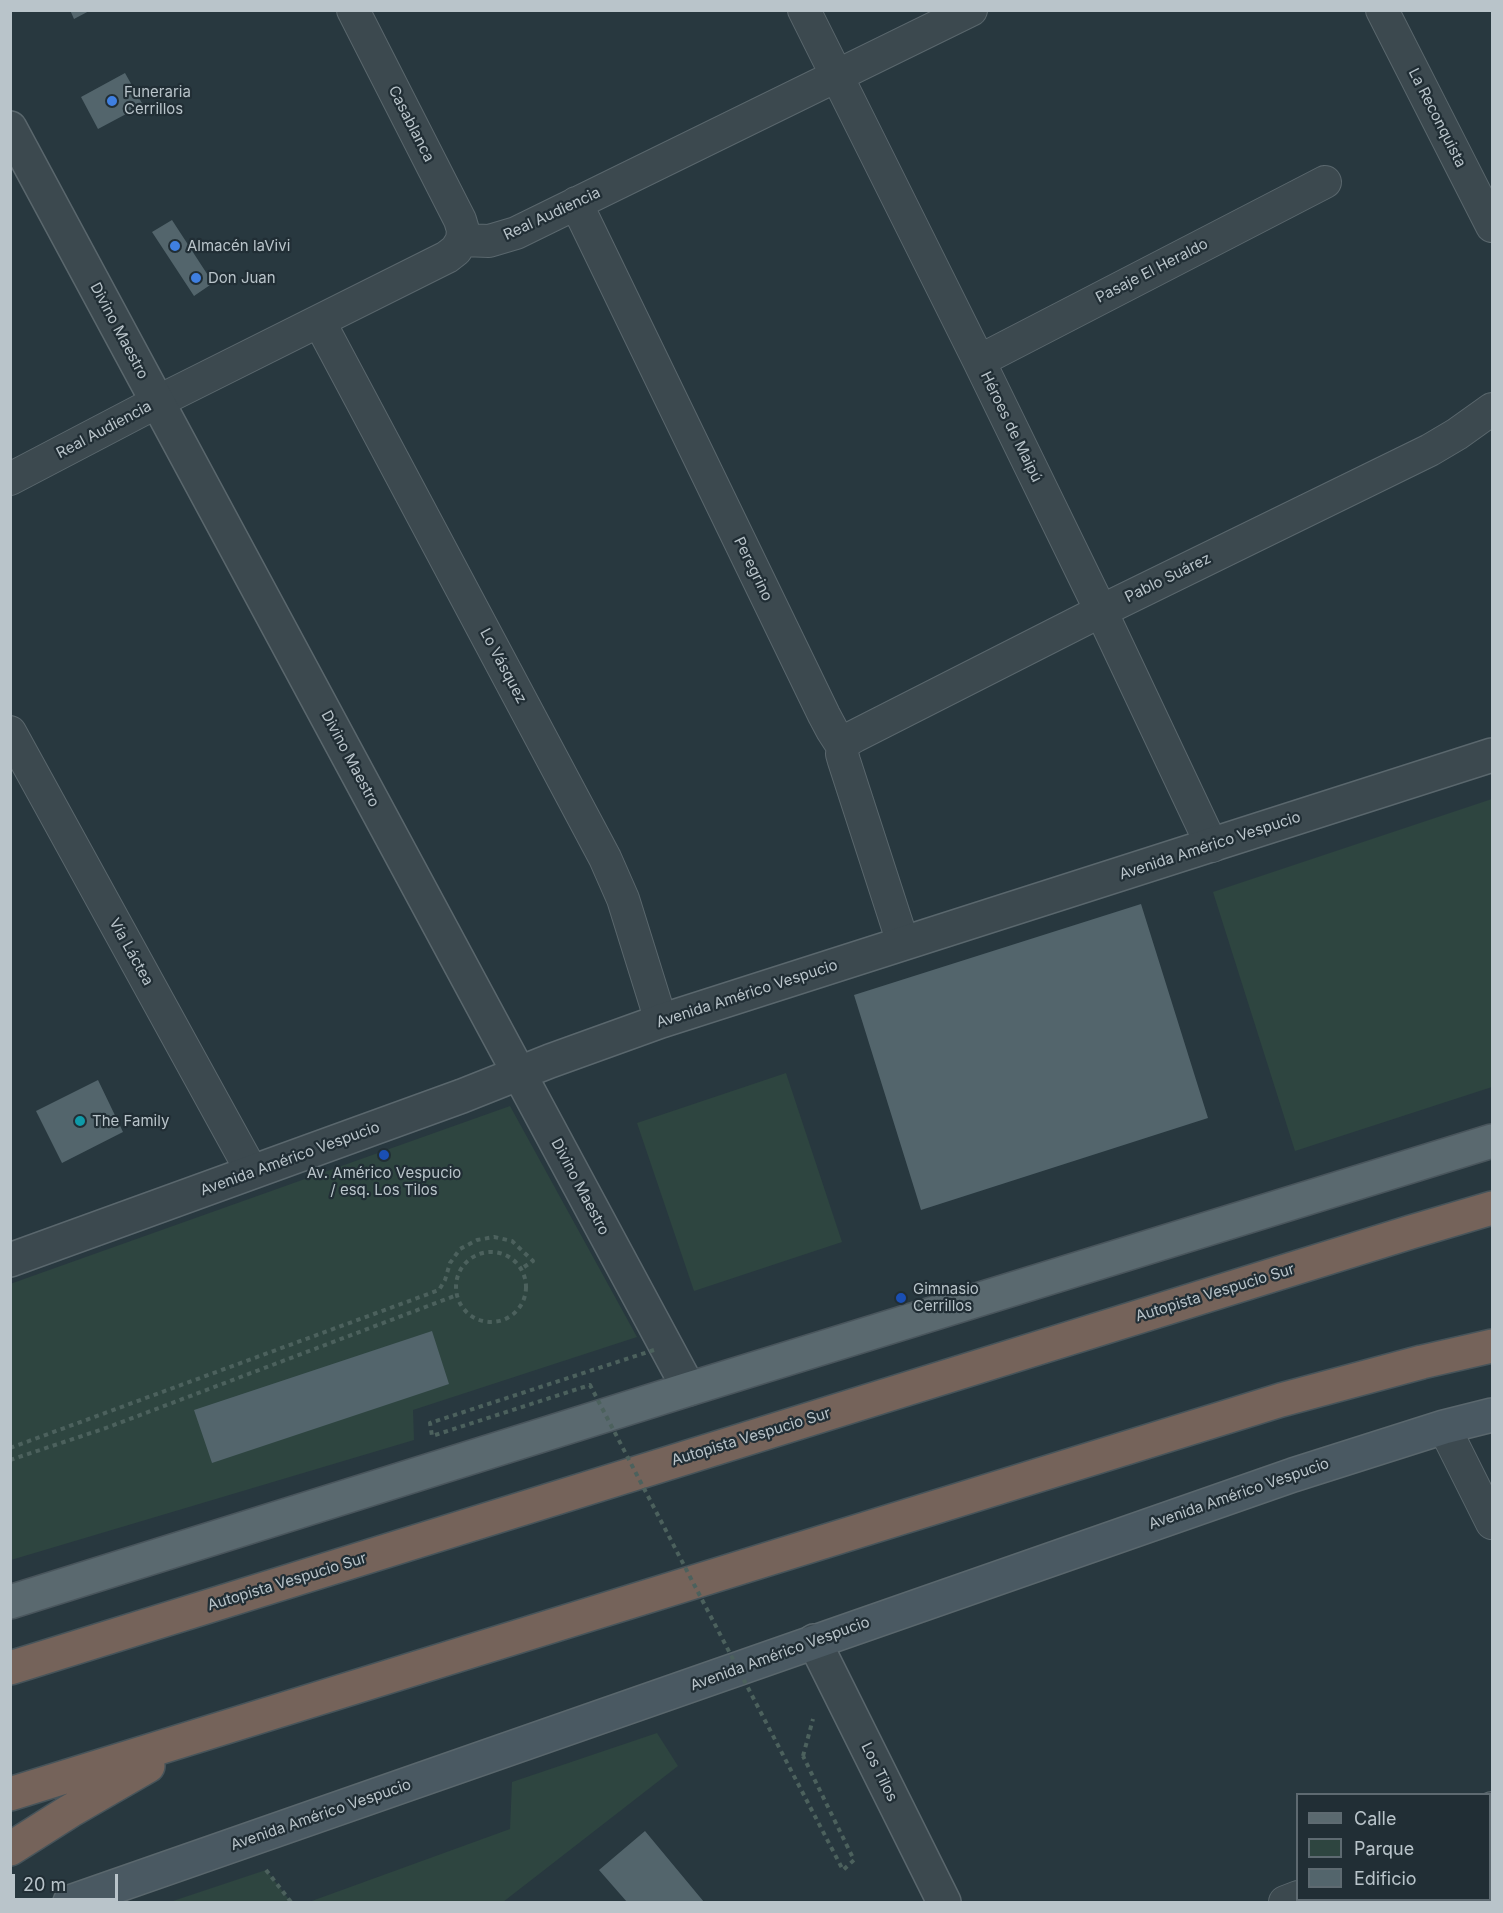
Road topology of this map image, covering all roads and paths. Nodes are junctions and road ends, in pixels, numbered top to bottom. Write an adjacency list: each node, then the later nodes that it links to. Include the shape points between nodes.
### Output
1 (353, 10): 10 (street, Casablanca, via 460,220)
2 (804, 10): 5 (street, Héroes de Maipú)
3 (971, 10): 5 (street, Real Audiencia)
4 (1383, 10): 9 (street, La Reconquista)
5 (836, 75): 8 (street, Real Audiencia); 12 (street, Héroes de Maipú)
6 (10, 128): 13 (street, Divino Maestro)
7 (1325, 182): 12 (street, Pasaje El Heraldo)
8 (576, 203): 10 (street, Real Audiencia, via 503,238); 18 (street, Peregrino)
9 (1492, 226)
10 (462, 240): 11 (street, Real Audiencia, via 447,257)
11 (319, 321): 13 (street, Real Audiencia); 22 (street, Lo Vásquez, via 605,858 623,899)
12 (979, 361): 16 (street, Héroes de Maipú)
13 (157, 402): 15 (street, Real Audiencia); 23 (street, Divino Maestro)
14 (1492, 409): 16 (street, Pablo Suárez, via 1430,450)
15 (10, 478)
16 (1101, 611): 18 (street, Pablo Suárez, via 855,736); 20 (street, Héroes de Maipú)
17 (10, 732): 25 (street, Vía Láctea)
18 (843, 747): 21 (street, Peregrino, via 844,761)
19 (1492, 755): 20 (street, Avenida Américo Vespucio)
20 (1212, 846): 21 (street, Avenida Américo Vespucio)
21 (903, 943): 22 (street, Avenida Américo Vespucio)
22 (661, 1021): 23 (street, Avenida Américo Vespucio)
23 (519, 1073): 25 (street, Avenida Américo Vespucio); 32 (street, Divino Maestro)
24 (1492, 1142): 32 (main road)
25 (252, 1172): 27 (street, Avenida Américo Vespucio)
26 (1492, 1208): 40 (highway, Autopista Vespucio Sur)
27 (13, 1253)
28 (521, 1269): 29 (path, via 503,1254 480,1254 461,1267); 29 (path, via 525,1280 522,1304 505,1320 482,1322 472,1317 463,1310); 35 (path, via 533,1261 512,1241 494,1237 477,1240 460,1250 450,1263 439,1290)
29 (456, 1294): 36 (path, via 106,1428)
30 (1492, 1346): 41 (highway, via 1281,1400)
31 (654, 1350): 42 (path, bridge, via 430,1423 432,1436 590,1385 843,1870 854,1860)
32 (689, 1389): 38 (main road)
33 (1492, 1415): 34 (main road, Avenida Américo Vespucio)
34 (1444, 1427): 37 (street); 39 (main road, Avenida Américo Vespucio, via 1293,1475)
35 (10, 1448)
36 (10, 1460)
37 (1492, 1523)
38 (10, 1602)
39 (814, 1641): 45 (main road, Avenida Américo Vespucio); 46 (street, Los Tilos)
40 (10, 1668)
41 (213, 1732): 43 (highway); 44 (highway, via 90,1799)
42 (804, 1756)
43 (10, 1794)
44 (10, 1849)
45 (70, 1902)
46 (944, 1902)

